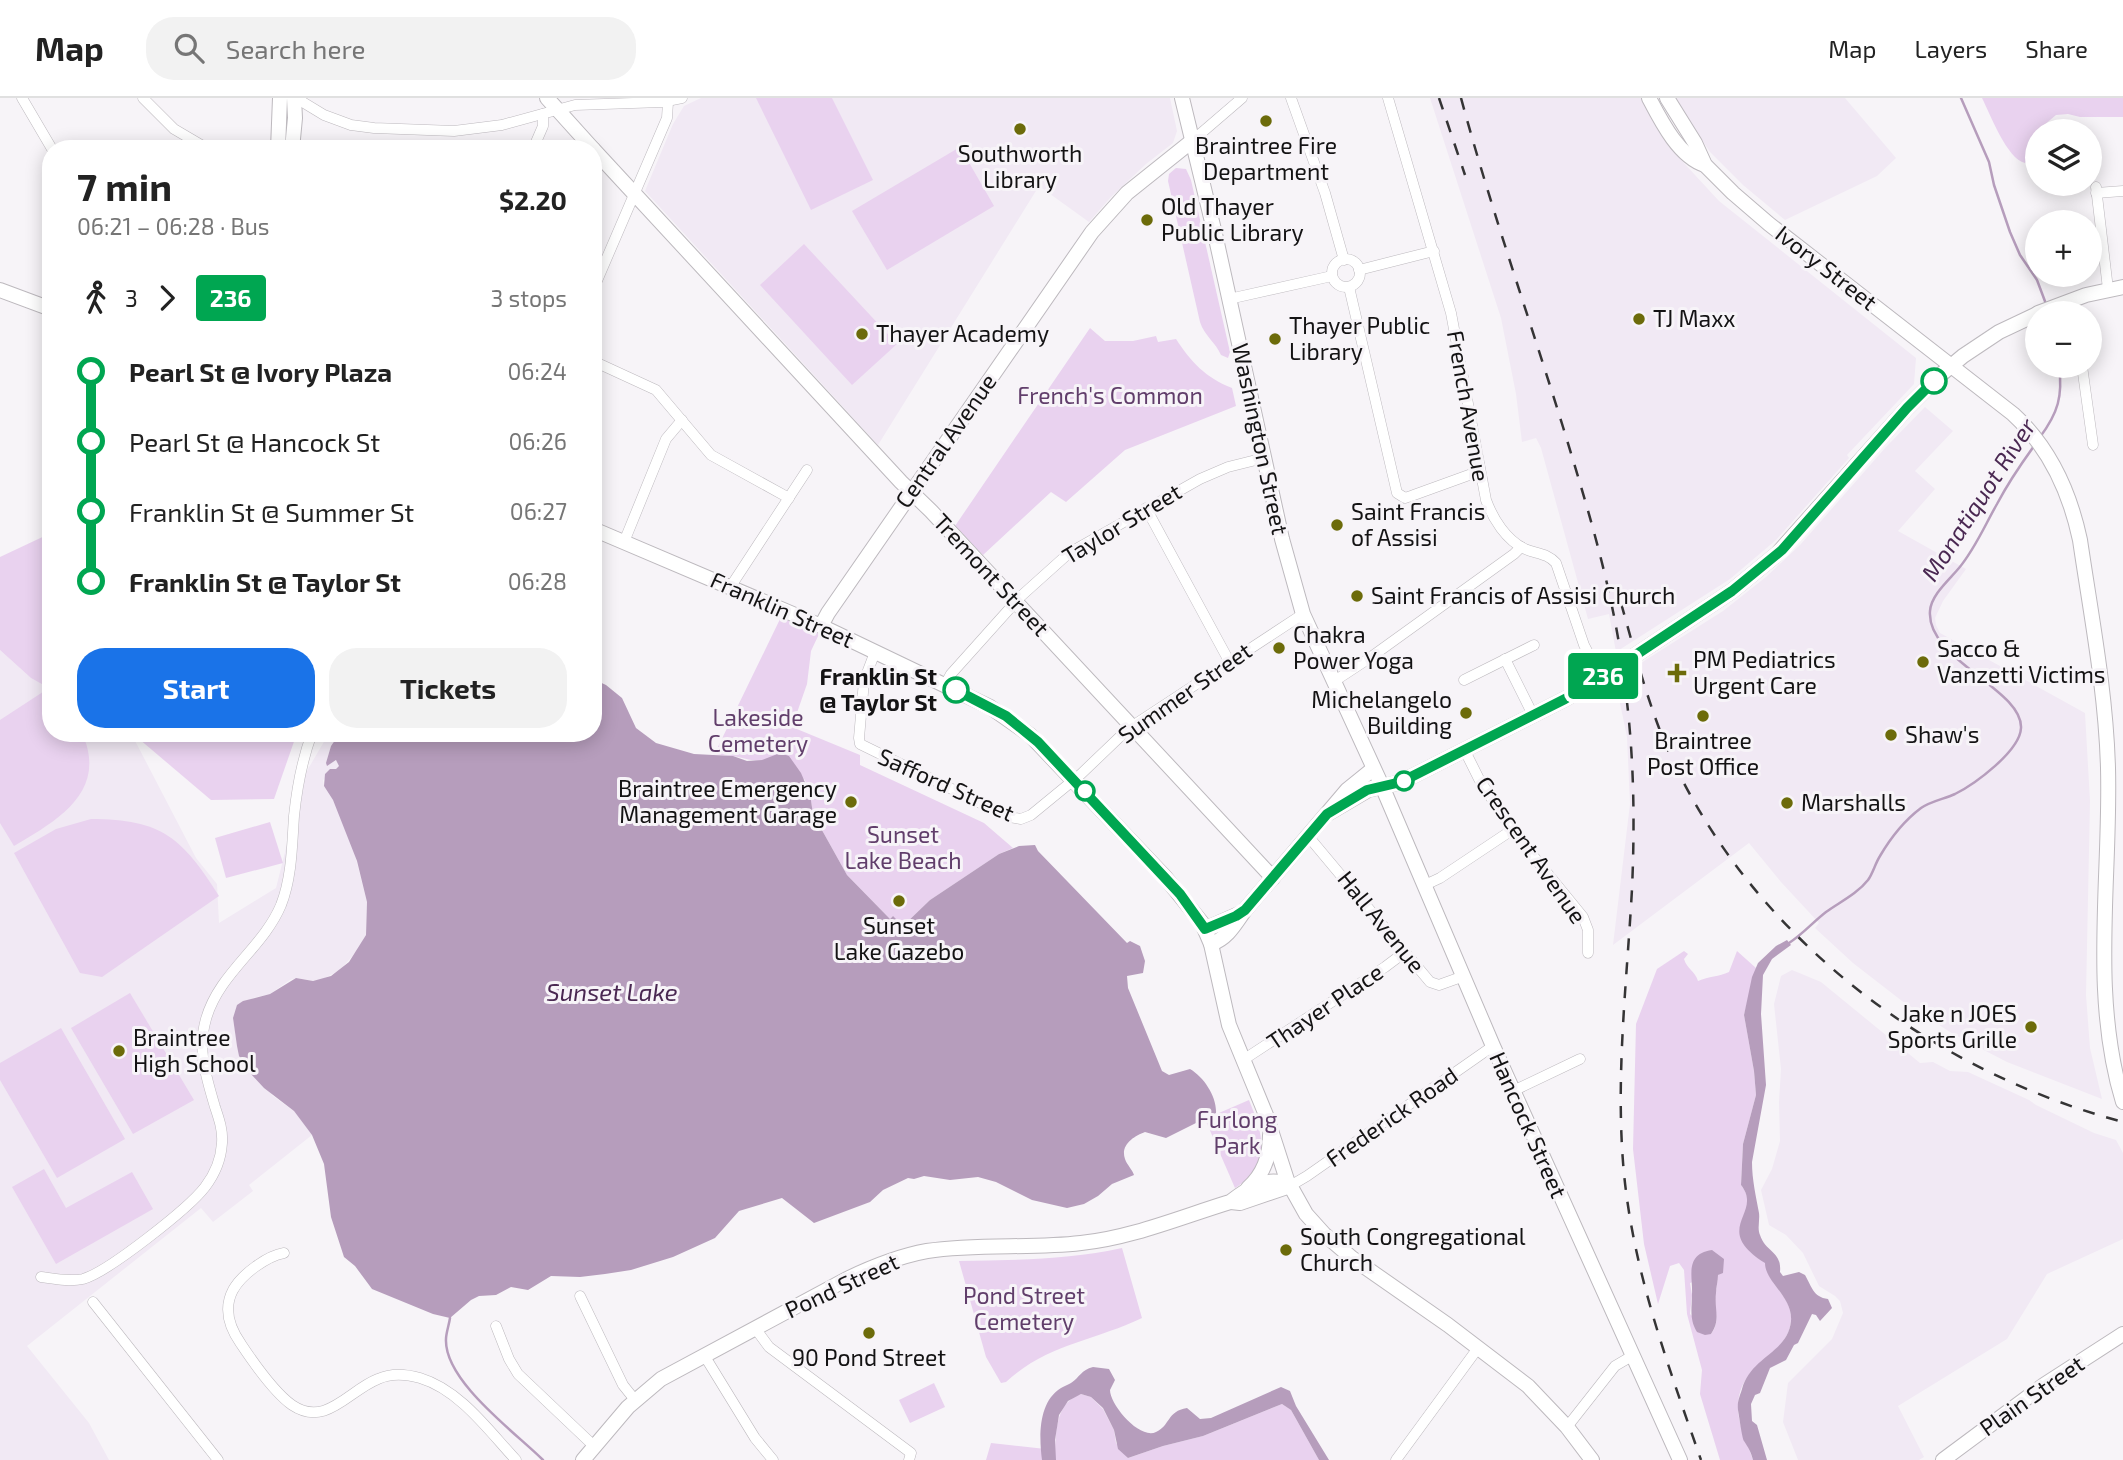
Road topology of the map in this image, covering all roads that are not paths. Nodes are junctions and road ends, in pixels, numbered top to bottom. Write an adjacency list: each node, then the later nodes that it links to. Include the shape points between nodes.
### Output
1 (22, 98): 17 (street)
2 (142, 98): 18 (street)
3 (280, 98): 19 (main road)
4 (295, 98): 15 (street, via 337,121 382,129 468,130); 20 (main road)
5 (547, 98): 15 (main road, Tremont Street)
6 (682, 98): 14 (street)
7 (1182, 98): 16 (main road, Washington Street)
8 (1187, 98): 16 (main road)
9 (1242, 98): 23 (street)
10 (1291, 98): 29 (street)
11 (1388, 98): 28 (street, French Avenue)
12 (1649, 98): 25 (main road, Ivory Street, via 1685,152)
13 (1667, 98): 25 (main road, Ivory Street)
14 (668, 102): 15 (street, via 581,104); 27 (street, via 667,118)
15 (550, 112): 21 (street); 22 (main road, Tremont Street)
16 (1186, 114): 23 (main road, Washington Street)
17 (47, 140)
18 (193, 140)
19 (278, 140)
20 (293, 140)
21 (537, 140)
22 (583, 140)
23 (1192, 141): 37 (main road, Washington Street); 49 (main road, Central Avenue, via 1126,192 1098,224)
24 (602, 159): 27 (main road, Tremont Street)
25 (1705, 165): 42 (main road, Ivory Street, via 1756,213)
26 (2123, 191): 35 (street, via 2096,190)
27 (635, 195): 30 (street); 49 (main road, Tremont Street)
28 (1434, 251): 31 (street); 48 (street, French Avenue, via 1451,313)
29 (1343, 260): 31 (street, via 1352,261); 32 (street, via 1334,266)
30 (602, 270)
31 (1359, 270): 33 (street, via 1357,281)
32 (1332, 276): 33 (street, via 1337,284); 37 (street)
33 (1349, 286): 48 (street, via 1399,495 1411,496)
34 (2123, 286): 35 (main road)
35 (2108, 289): 38 (main road)
36 (0, 290): 39 (main road)
37 (1229, 299): 46 (main road, Washington Street)
38 (2079, 301)
39 (42, 306)
40 (2025, 319): 42 (main road)
41 (602, 365): 44 (street, via 656,390)
42 (1951, 365): 63 (main road, via 1772,559); 89 (main road, Ivory Street, via 2026,426 2065,491 2077,530 2107,734 2105,985 2108,1035)
43 (2084, 378): 45 (street)
44 (682, 420): 50 (street, via 715,458); 53 (street, via 666,439)
45 (2093, 445)
46 (1264, 458): 51 (street, Taylor Street, via 1206,476); 57 (main road, Washington Street)
47 (807, 470): 50 (street)
48 (1480, 471): 54 (street, French Avenue, via 1491,512)
49 (911, 492): 56 (main road, Tremont Street); 58 (main road, Central Avenue)
50 (789, 498): 55 (street)
51 (1146, 508): 56 (street, Taylor Street, via 1064,556); 62 (street)
52 (602, 533): 53 (main road, Franklin Street)
53 (624, 542): 55 (main road, Franklin Street)
54 (1521, 547): 63 (street, French Avenue, via 1547,555 1559,566 1584,645); 65 (street)
55 (731, 586): 58 (main road, Franklin Street)
56 (1016, 601): 66 (street, Taylor Street); 68 (main road, Tremont Street)
57 (1303, 614): 62 (street, Summer Street); 65 (main road, Washington Street)
58 (821, 626): 60 (main road, Franklin Street)
59 (1535, 645): 61 (street)
60 (875, 652): 66 (main road, Franklin Street); 72 (street, Safford Street, via 863,687 859,738 863,747 1017,819 1031,816)
61 (1505, 659): 64 (street); 67 (street)
62 (1229, 661): 68 (street, Summer Street)
63 (1601, 678): 67 (main road)
64 (1464, 680)
65 (1333, 682): 71 (main road, Washington Street)
66 (945, 685): 72 (main road, Franklin Street, via 1014,722)
67 (1533, 715): 70 (main road)
68 (1132, 726): 72 (street, Summer Street); 77 (main road, Tremont Street)
69 (309, 742): 95 (street, via 299,776 290,867 281,904 261,939 220,987 204,1028 203,1063 222,1133 215,1171 193,1201 103,1270 78,1280)
70 (1464, 749): 73 (main road, via 1401,782); 75 (street, Crescent Avenue)
71 (1373, 769): 73 (main road, Washington Street); 74 (main road, via 1351,785)
72 (1074, 779): 80 (main road, Franklin Street, via 1180,894)
73 (1382, 786): 74 (main road); 78 (main road, Hancock Street)
74 (1327, 814): 76 (main road)
75 (1512, 830): 78 (street); 83 (street, Crescent Avenue, via 1583,917)
76 (1308, 836): 77 (main road); 82 (street, Hall Avenue)
77 (1273, 878): 79 (main road)
78 (1425, 885): 84 (main road, Hancock Street)
79 (1245, 910): 80 (main road); 81 (main road, via 1228,934)
80 (1205, 929): 81 (main road)
81 (1211, 944): 87 (main road, via 1224,1011)
82 (1405, 952): 84 (street, Hall Avenue, via 1433,984); 87 (street, Thayer Place)
83 (1588, 953)
84 (1464, 976): 85 (main road, Hancock Street)
85 (1493, 1046): 88 (main road, Hancock Street); 91 (street, Frederick Road)
86 (1580, 1059): 88 (street)
87 (1243, 1060): 90 (main road)
88 (1513, 1091): 103 (main road, Hancock Street)
89 (2122, 1098)
90 (1269, 1123): 91 (main road); 92 (main road, via 1266,1164)
91 (1290, 1186): 92 (main road, Pond Street, via 1269,1182); 93 (main road, Pond Street, via 1240,1203); 101 (main road, via 1306,1214 1337,1246)
92 (1244, 1191): 93 (main road, Pond Street)
93 (1230, 1202): 99 (main road, Pond Street, via 1089,1242 954,1248 909,1255 857,1274)
94 (284, 1253): 108 (street, via 240,1281 228,1310 240,1344 288,1401 308,1412 324,1412 376,1379 401,1375 422,1379 458,1400)
95 (41, 1277)
96 (580, 1296): 104 (street)
97 (93, 1302): 107 (street)
98 (496, 1326): 106 (street, via 518,1374)
99 (755, 1328): 102 (main road, Pond Street); 111 (street, via 769,1348 911,1453)
100 (2123, 1334): 115 (main road, Plain Street)
101 (1478, 1348): 105 (main road, via 1528,1386); 112 (street)
102 (704, 1355): 104 (main road, Pond Street); 110 (street)
103 (1632, 1356): 105 (street, via 1615,1366); 114 (main road, Hancock Street)
104 (635, 1400): 106 (main road, Pond Street)
105 (1567, 1427): 113 (main road)
106 (595, 1447): 109 (main road, Pond Street)
107 (218, 1460)
108 (516, 1460)
109 (583, 1460)
110 (773, 1460)
111 (909, 1460)
112 (1396, 1460)
113 (1592, 1460)
114 (1681, 1460)
115 (1942, 1460)

